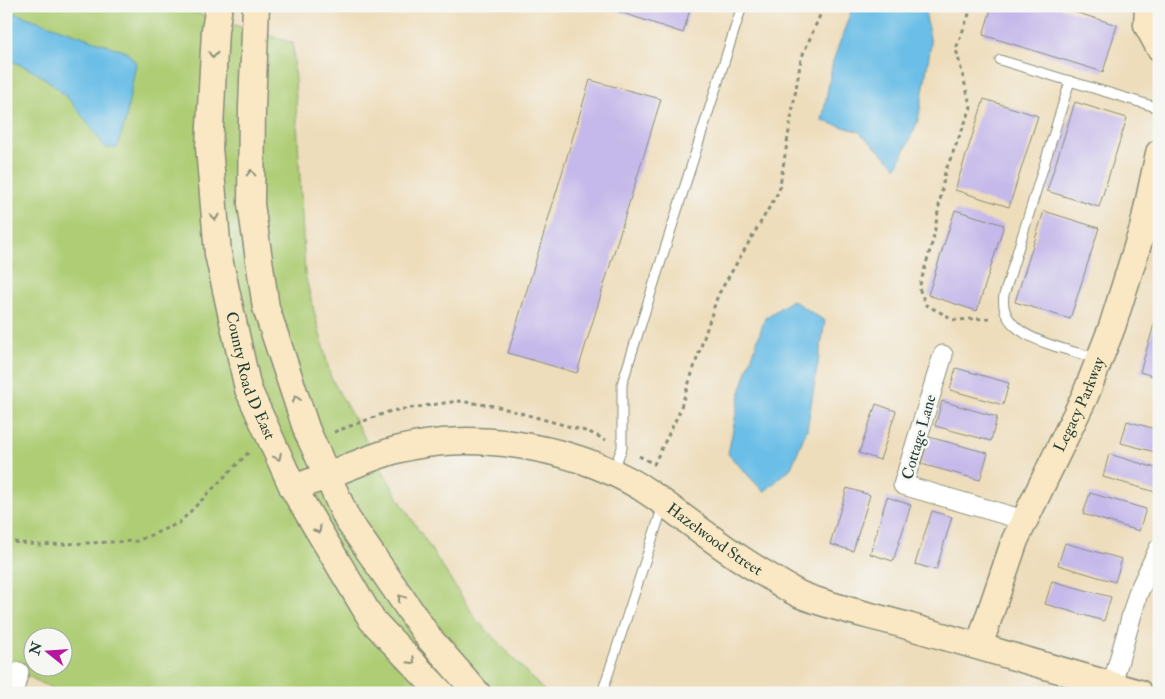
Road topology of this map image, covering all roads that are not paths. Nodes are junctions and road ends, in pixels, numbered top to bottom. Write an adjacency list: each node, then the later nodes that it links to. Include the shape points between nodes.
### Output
1 (219, 6): 15 (street, County Road D East, one-way to 15, via 209,147 218,254 248,389)
2 (256, 6): 13 (street, one-way to 2, via 307,431 266,308 251,204)
3 (742, 6): 14 (lane, via 622,384 622,448)
4 (1148, 6): 5 (street, via 1147,25)
5 (1159, 46)
6 (1000, 60): 7 (lane)
7 (1070, 81): 8 (lane); 12 (lane, via 1004,294 1006,315 1022,334)
8 (1159, 108)
9 (1159, 154): 10 (street, Legacy Parkway)
10 (1155, 195): 12 (street, Legacy Parkway)
11 (943, 355): 17 (street, Cottage Lane, via 903,485)
12 (1100, 360): 17 (street, Legacy Parkway)
13 (339, 472): 14 (street, Hazelwood Street, via 395,451 454,441 501,442 549,450); 15 (street, Hazelwood Street); 24 (street, one-way to 13, via 429,638 347,520)
14 (612, 474): 16 (street, Hazelwood Street)
15 (293, 488): 23 (street, County Road D East, one-way to 23, via 372,620)
16 (664, 504): 19 (street, Hazelwood Street, via 732,556 801,595); 25 (lane)
17 (1024, 520): 19 (street, Legacy Parkway)
18 (1157, 554): 21 (street, via 1138,593)
19 (978, 646): 21 (street, Hazelwood Street)
20 (19, 672): 22 (street)
21 (1112, 685): 26 (street, Hazelwood Street)
22 (13, 693)
23 (441, 693)
24 (477, 693)
25 (602, 693)
26 (1139, 693)

